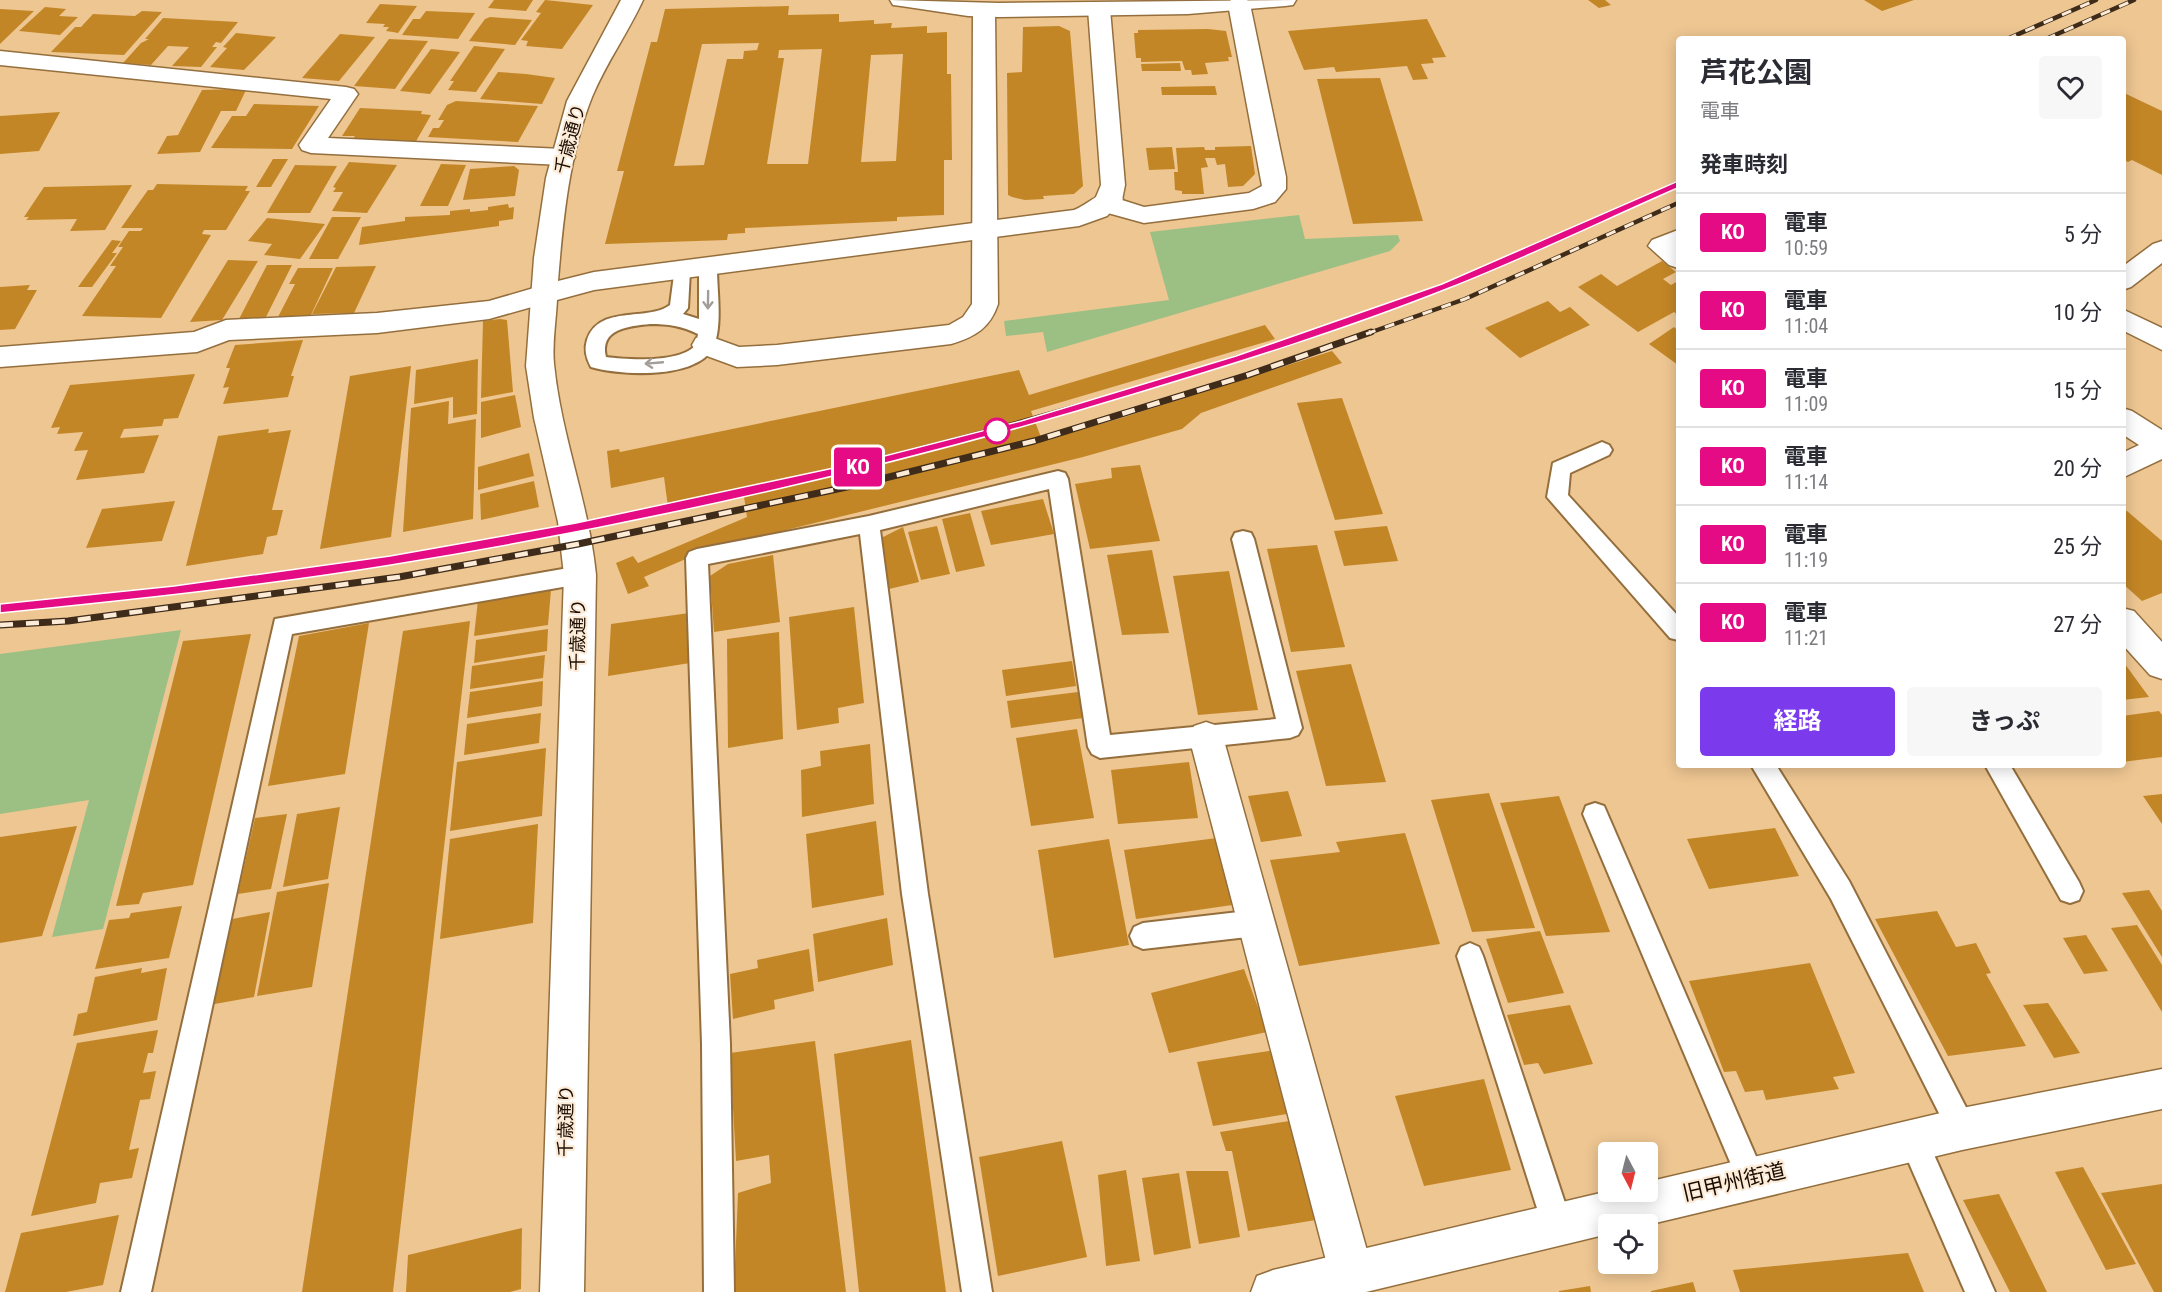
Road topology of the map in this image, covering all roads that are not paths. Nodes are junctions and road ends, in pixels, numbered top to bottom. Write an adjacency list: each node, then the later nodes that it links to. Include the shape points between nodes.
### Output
1 (632, 0): 8 (street, 千歳通り, via 580,99)
2 (902, 0): 6 (street)
3 (1285, 0): 4 (street)
4 (1239, 4): 5 (street); 9 (street, via 1274,189 1253,201 1144,215)
5 (1100, 9): 6 (street); 9 (street, via 1113,185)
6 (984, 10): 10 (street)
7 (0, 58): 8 (street, via 346,94 311,145)
8 (563, 157): 17 (street, 千歳通り)
9 (1108, 202): 10 (street, via 1079,218)
10 (984, 231): 14 (street); 20 (street, via 985,304 981,317 970,327 951,334 737,357)
11 (1676, 240): 13 (street, via 1661,246)
12 (2162, 250): 16 (street)
13 (1676, 257)
14 (708, 268): 15 (street); 20 (lane, one-way to 20)
15 (681, 271): 17 (street, via 594,281); 18 (lane, via 679,308)
16 (2126, 278)
17 (544, 294): 22 (street, via 489,310 377,323 226,330 197,342); 29 (street, 千歳通り, via 539,363 547,420 576,527)
18 (664, 319): 20 (lane, via 678,319); 20 (lane, one-way to 18, via 696,356 685,360 615,366 598,362 594,353 596,336 605,327)
19 (2126, 320): 21 (street)
20 (707, 338)
21 (2162, 340)
22 (0, 357)
23 (2126, 422): 24 (street)
24 (2162, 445): 26 (street)
25 (1602, 450): 30 (lane, via 1560,469 1557,497)
26 (2126, 465)
27 (869, 524): 33 (lane, via 1058,478 1100,747); 49 (lane, via 697,558 716,1044); 50 (lane, via 915,894)
28 (1242, 540): 33 (lane, via 1290,728)
29 (579, 575): 47 (lane, via 283,626); 48 (street, 千歳通り)
30 (1676, 624)
31 (2126, 625): 32 (street)
32 (2162, 665)
33 (1206, 737): 38 (street)
34 (1766, 768): 42 (lane, via 1840,890)
35 (1999, 768): 37 (lane)
36 (1595, 814): 44 (lane)
37 (2070, 891)
38 (1256, 923): 39 (lane); 46 (street)
39 (1143, 936)
40 (1470, 956): 45 (lane)
41 (2162, 1089): 42 (street, 旧甲州街道)
42 (1962, 1129): 43 (street, 旧甲州街道)
43 (1913, 1140): 44 (street, 旧甲州街道); 52 (lane)
44 (1751, 1178): 45 (street, 旧甲州街道)
45 (1557, 1224): 46 (street, 旧甲州街道)
46 (1351, 1272): 51 (street, 旧甲州街道)
47 (136, 1292)
48 (562, 1292)
49 (718, 1292)
50 (977, 1292)
51 (1274, 1292)
52 (1980, 1292)

